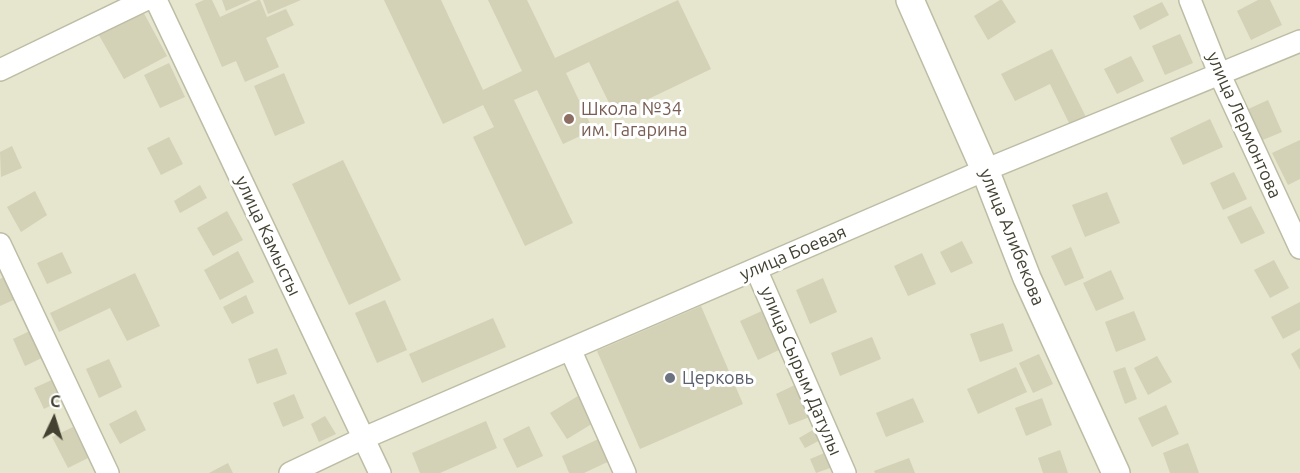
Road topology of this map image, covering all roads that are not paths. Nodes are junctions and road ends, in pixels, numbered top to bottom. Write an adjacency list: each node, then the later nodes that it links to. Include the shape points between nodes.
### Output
1 (145, 0): 6 (street)
2 (156, 0): 13 (street, улица Камысты)
3 (910, 0): 8 (street, улица Алибекова)
4 (1190, 0): 7 (street, улица Лермонтова)
5 (1300, 40): 7 (street, улица Боевая)
6 (0, 70)
7 (1219, 73): 8 (street, улица Боевая); 10 (street, улица Лермонтова)
8 (985, 170): 11 (street, улица Боевая); 19 (street, улица Алибекова, via 1027,278)
9 (0, 244): 14 (street)
10 (1300, 248)
11 (756, 269): 12 (street, улица Боевая); 18 (street, улица Сырым Датулы)
12 (570, 349): 13 (street, улица Боевая); 17 (street)
13 (364, 438): 15 (street, улица Боевая); 16 (street, улица Камысты)
14 (108, 473)
15 (290, 473)
16 (380, 473)
17 (625, 473)
18 (845, 473)
19 (1116, 473)

